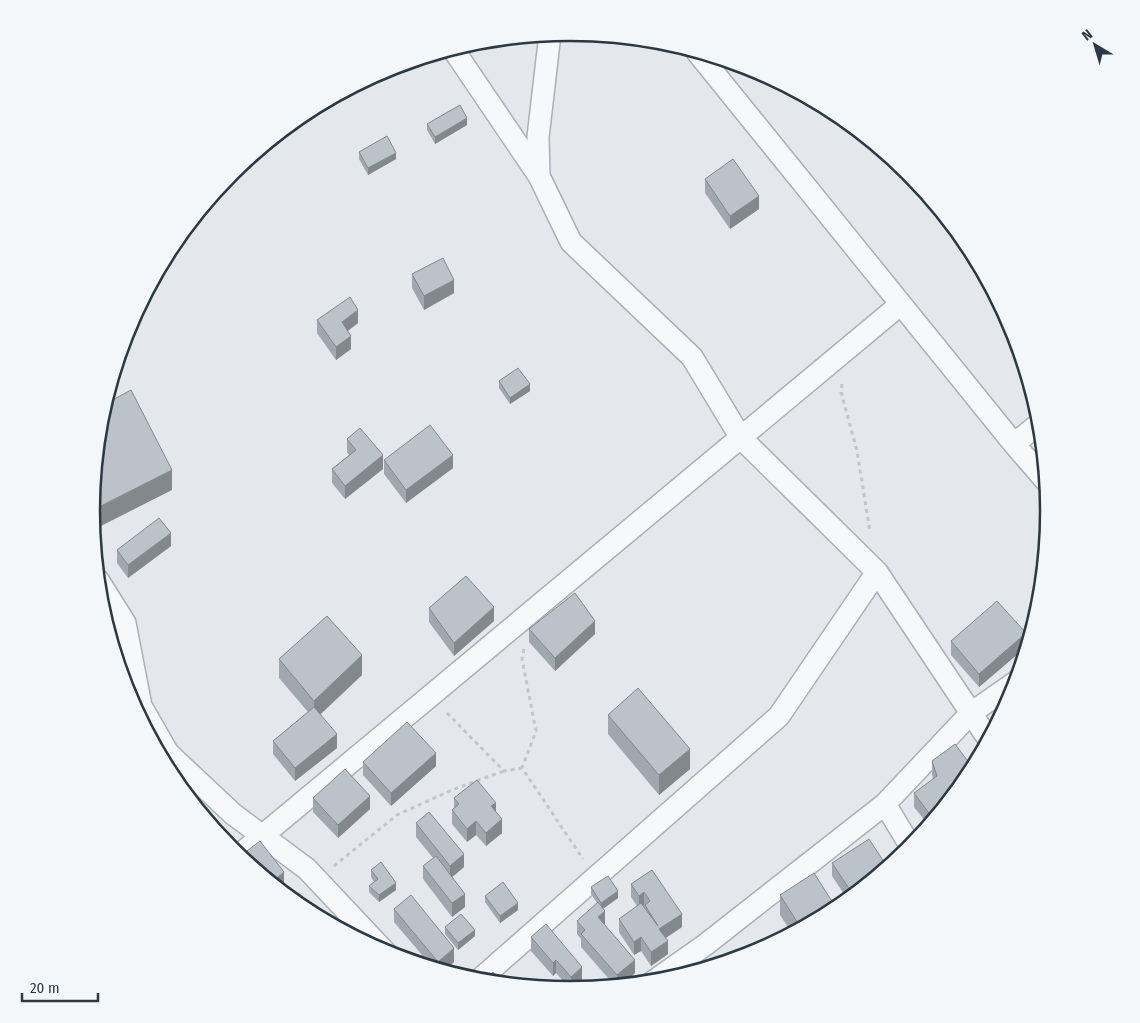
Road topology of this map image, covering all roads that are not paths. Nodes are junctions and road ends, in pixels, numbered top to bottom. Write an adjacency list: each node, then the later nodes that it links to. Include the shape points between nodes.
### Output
1 (549, 42): 4 (street, via 538,137)
2 (457, 55): 4 (street)
3 (704, 61): 5 (street)
4 (539, 176): 7 (street, via 571,242 692,357)
5 (901, 304): 7 (street); 8 (street)
6 (1033, 429): 8 (street)
7 (741, 438): 10 (street); 18 (street)
8 (1014, 444): 9 (street)
9 (1038, 472)
10 (877, 572): 14 (street); 23 (street, via 779,716)
11 (108, 596): 13 (street, via 125,623)
12 (1005, 690): 14 (street)
13 (140, 700)
14 (971, 713): 16 (street); 17 (street)
15 (147, 716): 18 (street, via 168,753 232,814)
16 (984, 734)
17 (884, 804): 19 (street); 22 (street, via 705,945)
18 (264, 836): 20 (street); 21 (street, via 308,869)
19 (907, 840)
20 (245, 851)
21 (370, 937)
22 (665, 972)
23 (486, 974)

